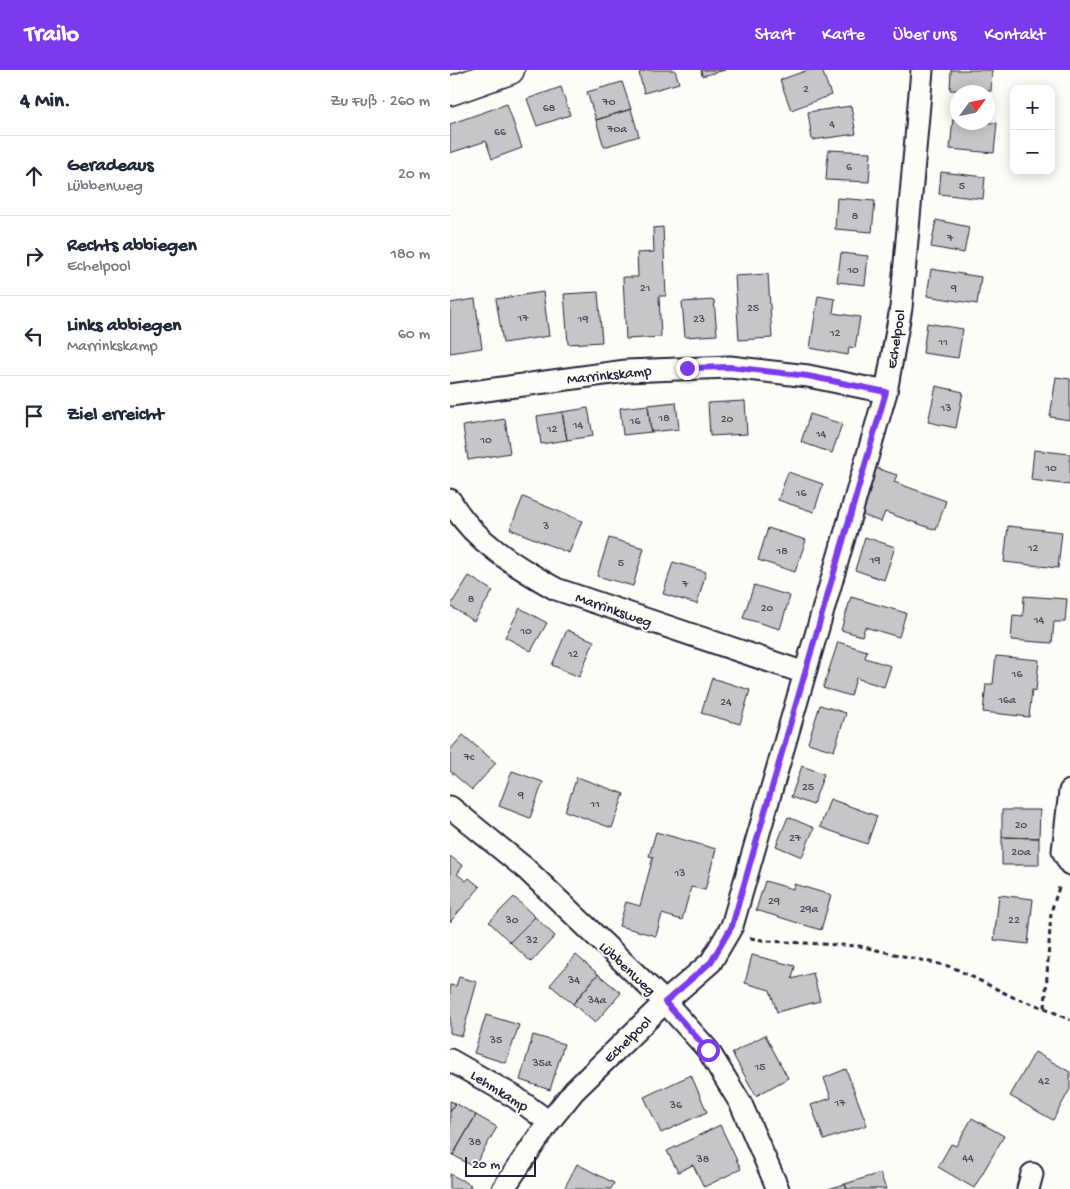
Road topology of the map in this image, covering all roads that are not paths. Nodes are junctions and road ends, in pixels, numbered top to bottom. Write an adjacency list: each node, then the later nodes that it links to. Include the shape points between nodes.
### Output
1 (510, 70): 3 (street)
2 (922, 70): 4 (street, Echelpool, via 901,308)
3 (453, 85)
4 (886, 392): 5 (street, Marrinkskamp, via 808,376 730,367 626,371); 7 (street, Echelpool)
5 (450, 395)
6 (450, 500): 7 (street, Marrinksweg, via 472,530 522,570 556,589)
7 (805, 673): 11 (street, Echelpool, via 732,926 711,962)
8 (1070, 791): 10 (street, via 1064,851)
9 (450, 807): 11 (street, Lübbenweg, via 526,869)
10 (1067, 871)
11 (665, 1002): 13 (street, Echelpool, via 574,1091); 15 (street, Lübbenweg, via 708,1050 741,1104)
12 (450, 1060): 13 (street, Lehmkamp, via 515,1097)
13 (549, 1122): 14 (street, Echelpool)
14 (503, 1189)
15 (778, 1189)

